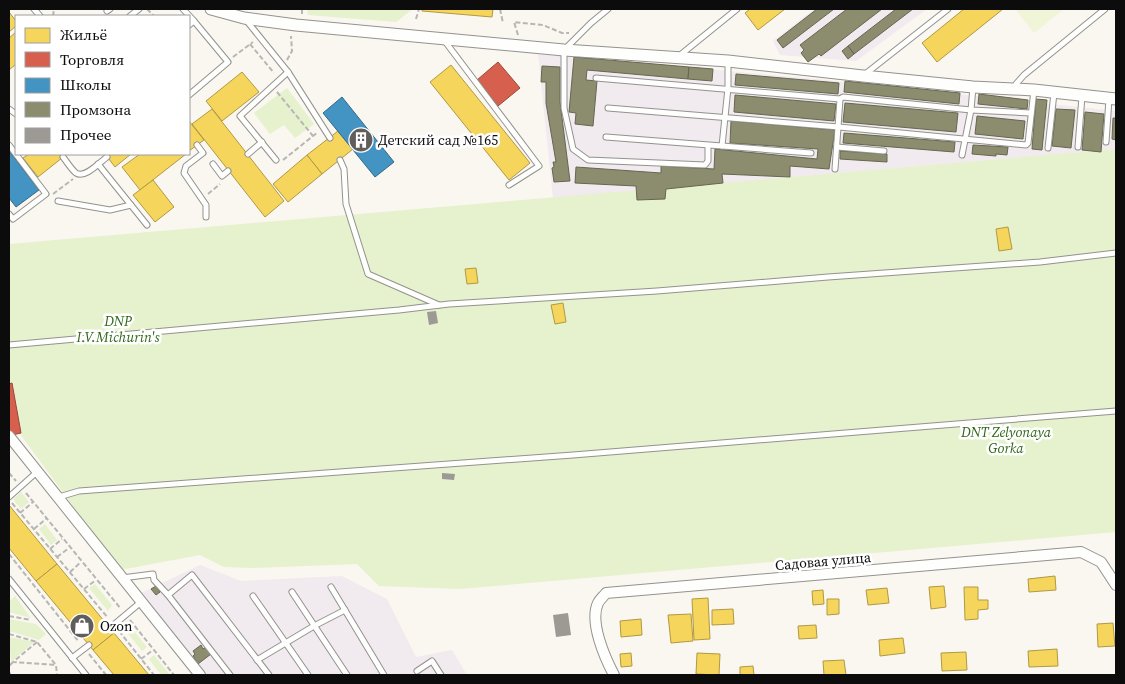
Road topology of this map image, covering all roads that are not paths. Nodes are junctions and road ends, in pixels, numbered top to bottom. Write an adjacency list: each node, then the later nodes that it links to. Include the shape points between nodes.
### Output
1 (211, 9): 7 (street)
2 (608, 9): 11 (lane)
3 (737, 9): 12 (lane)
4 (948, 9): 15 (lane)
5 (1105, 9): 19 (lane, via 1024,75)
6 (190, 17): 8 (lane)
7 (244, 18): 10 (street); 14 (lane)
8 (194, 21): 9 (lane); 22 (lane, via 228,62)
9 (190, 24)
10 (442, 38): 11 (street); 55 (lane, via 539,166)
11 (564, 50): 12 (street); 37 (lane, via 564,108 572,149 576,153 588,160 705,165)
12 (676, 58): 13 (street)
13 (728, 61): 15 (street); 18 (lane)
14 (288, 72): 32 (lane); 34 (lane, via 240,116)
15 (863, 76): 17 (street)
16 (596, 78): 18 (lane)
17 (973, 87): 19 (street); 27 (lane)
18 (728, 88): 24 (lane); 29 (lane)
19 (1015, 89): 20 (street)
20 (1034, 90): 21 (street); 28 (lane)
21 (1054, 93): 23 (street); 41 (lane)
22 (190, 94)
23 (1082, 96): 25 (street); 40 (lane)
24 (840, 99): 27 (lane); 30 (lane)
25 (1113, 99): 35 (lane)
26 (608, 108): 29 (lane)
27 (971, 110): 28 (lane); 33 (lane)
28 (1031, 113): 33 (lane, via 1026,144)
29 (724, 117): 30 (lane); 38 (lane)
30 (839, 127): 33 (lane); 39 (lane)
31 (606, 137): 37 (lane)
32 (330, 138)
33 (966, 138): 46 (lane)
34 (262, 142): 44 (lane); 49 (lane)
35 (1106, 142)
36 (197, 145): 59 (lane, via 202,153 186,166 184,173 206,205)
37 (708, 146): 38 (lane)
38 (722, 146): 43 (lane)
39 (837, 147): 42 (lane); 53 (lane)
40 (1078, 147)
41 (1048, 148)
42 (884, 151)
43 (811, 153)
44 (248, 154)
45 (17, 155): 58 (lane, via 46,194 13,219)
46 (962, 155)
47 (107, 157): 51 (lane)
48 (63, 158): 51 (lane, via 80,174)
49 (276, 160)
50 (340, 160): 62 (lane, via 344,169 346,204 368,274)
51 (98, 164): 57 (lane)
52 (213, 164): 54 (lane, via 222,176)
53 (835, 169)
54 (228, 171)
55 (509, 186)
56 (58, 201): 57 (lane, via 110,210)
57 (131, 205): 60 (lane)
58 (9, 214)
59 (206, 217)
60 (147, 225)
61 (1116, 253): 62 (lane, via 1040,262)
62 (439, 305): 63 (lane)
63 (9, 344)
64 (1116, 411): 67 (lane, via 79,491)
65 (9, 436): 66 (street)
66 (38, 471): 67 (street); 68 (lane)
67 (59, 497): 69 (street)
68 (9, 498)
69 (121, 578): 74 (lane, via 153,574 154,580); 76 (street)
70 (9, 579): 82 (lane)
71 (1116, 585): 93 (street, Садовая улица, via 1101,562 1081,552 606,593 598,603 596,622 606,661)
72 (331, 587): 77 (lane)
73 (292, 592): 79 (lane)
74 (168, 595): 83 (lane, via 192,575); 87 (lane)
75 (253, 596): 80 (lane)
76 (141, 602): 78 (lane); 86 (street)
77 (345, 610): 79 (lane); 91 (lane)
78 (112, 626)
79 (314, 626): 80 (lane); 90 (lane)
80 (285, 643): 83 (lane); 89 (lane)
81 (87, 647): 82 (lane)
82 (72, 658): 85 (lane)
83 (258, 660): 88 (lane)
84 (417, 671): 92 (lane, via 432,661)
85 (86, 675)
86 (200, 675)
87 (230, 675)
88 (269, 675)
89 (308, 675)
90 (347, 675)
91 (384, 675)
92 (441, 675)
93 (614, 675)

